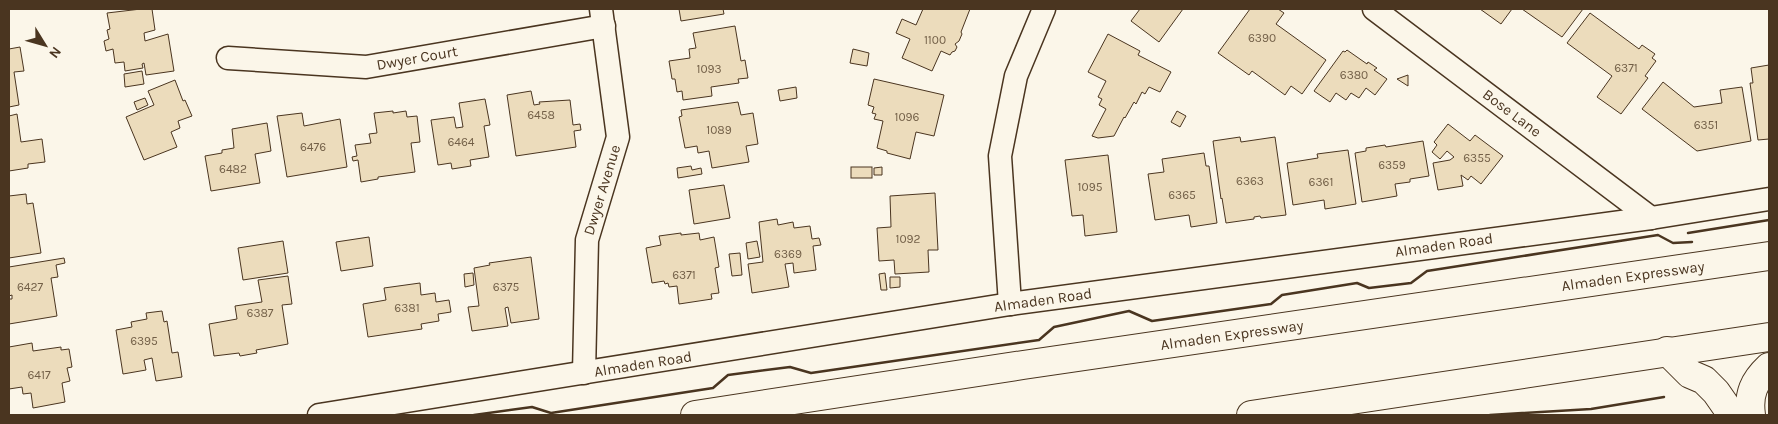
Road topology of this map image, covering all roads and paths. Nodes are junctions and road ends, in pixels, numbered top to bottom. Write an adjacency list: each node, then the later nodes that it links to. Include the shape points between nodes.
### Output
1 (1044, 9): 8 (street, via 1016,76 1000,156)
2 (1374, 9): 6 (street, Bose Lane)
3 (603, 17): 4 (street, Dwyer Court, via 366,67); 12 (street, Dwyer Avenue, via 618,137 587,240)
4 (228, 58)
5 (1769, 199): 6 (street, Almaden Road)
6 (1651, 218): 8 (street, Almaden Road)
7 (1769, 256): 14 (main road, Almaden Expressway)
8 (1010, 304): 12 (street, Almaden Road)
9 (1769, 337): 10 (main road)
10 (1667, 351): 15 (main road); 16 (main road, via 1690,374 1704,380)
11 (1769, 367): 17 (main road, via 1758,378 1752,391)
12 (584, 373): 13 (street, Almaden Road)
13 (319, 415)
14 (695, 415)
15 (1251, 415)
16 (1732, 415)
17 (1751, 415)

